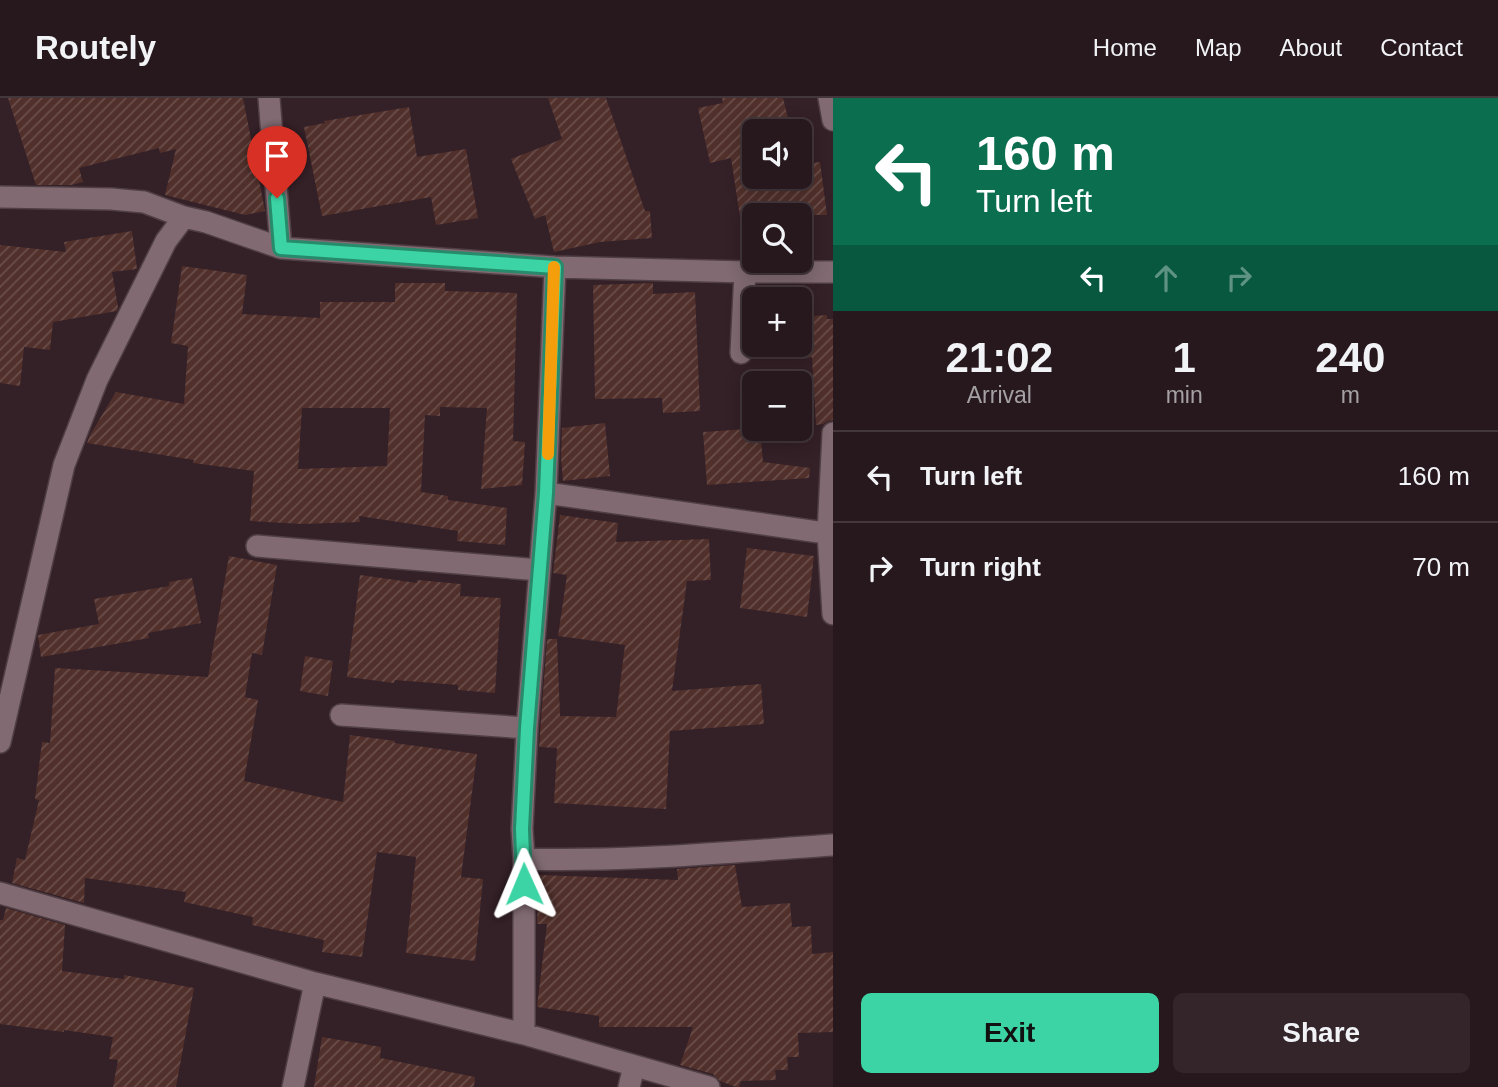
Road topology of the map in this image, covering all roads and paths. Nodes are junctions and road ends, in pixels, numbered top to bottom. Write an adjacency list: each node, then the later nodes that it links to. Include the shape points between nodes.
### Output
1 (269, 98): 6 (street)
2 (829, 98): 3 (street)
3 (833, 120)
4 (0, 197): 5 (street, via 144,202)
5 (184, 217): 6 (street); 21 (street, via 166,241 97,380 64,465)
6 (281, 248): 7 (street)
7 (555, 267): 8 (street); 14 (street)
8 (742, 272)
9 (812, 272): 10 (street)
10 (833, 272)
11 (745, 273): 12 (street)
12 (741, 353)
13 (833, 433): 15 (street)
14 (546, 493): 15 (street); 17 (street)
15 (830, 533): 18 (street)
16 (257, 546): 17 (street)
17 (539, 570): 20 (street)
18 (833, 614)
19 (341, 715): 20 (street)
20 (527, 728): 23 (street)
21 (0, 742)
22 (833, 845): 23 (street, via 682,856)
23 (524, 859): 26 (street)
24 (0, 893): 25 (street)
25 (315, 983): 26 (street); 28 (street)
26 (524, 1034): 27 (street)
27 (635, 1066): 29 (street); 30 (street)
28 (293, 1087)
29 (629, 1087)
30 (709, 1087)

